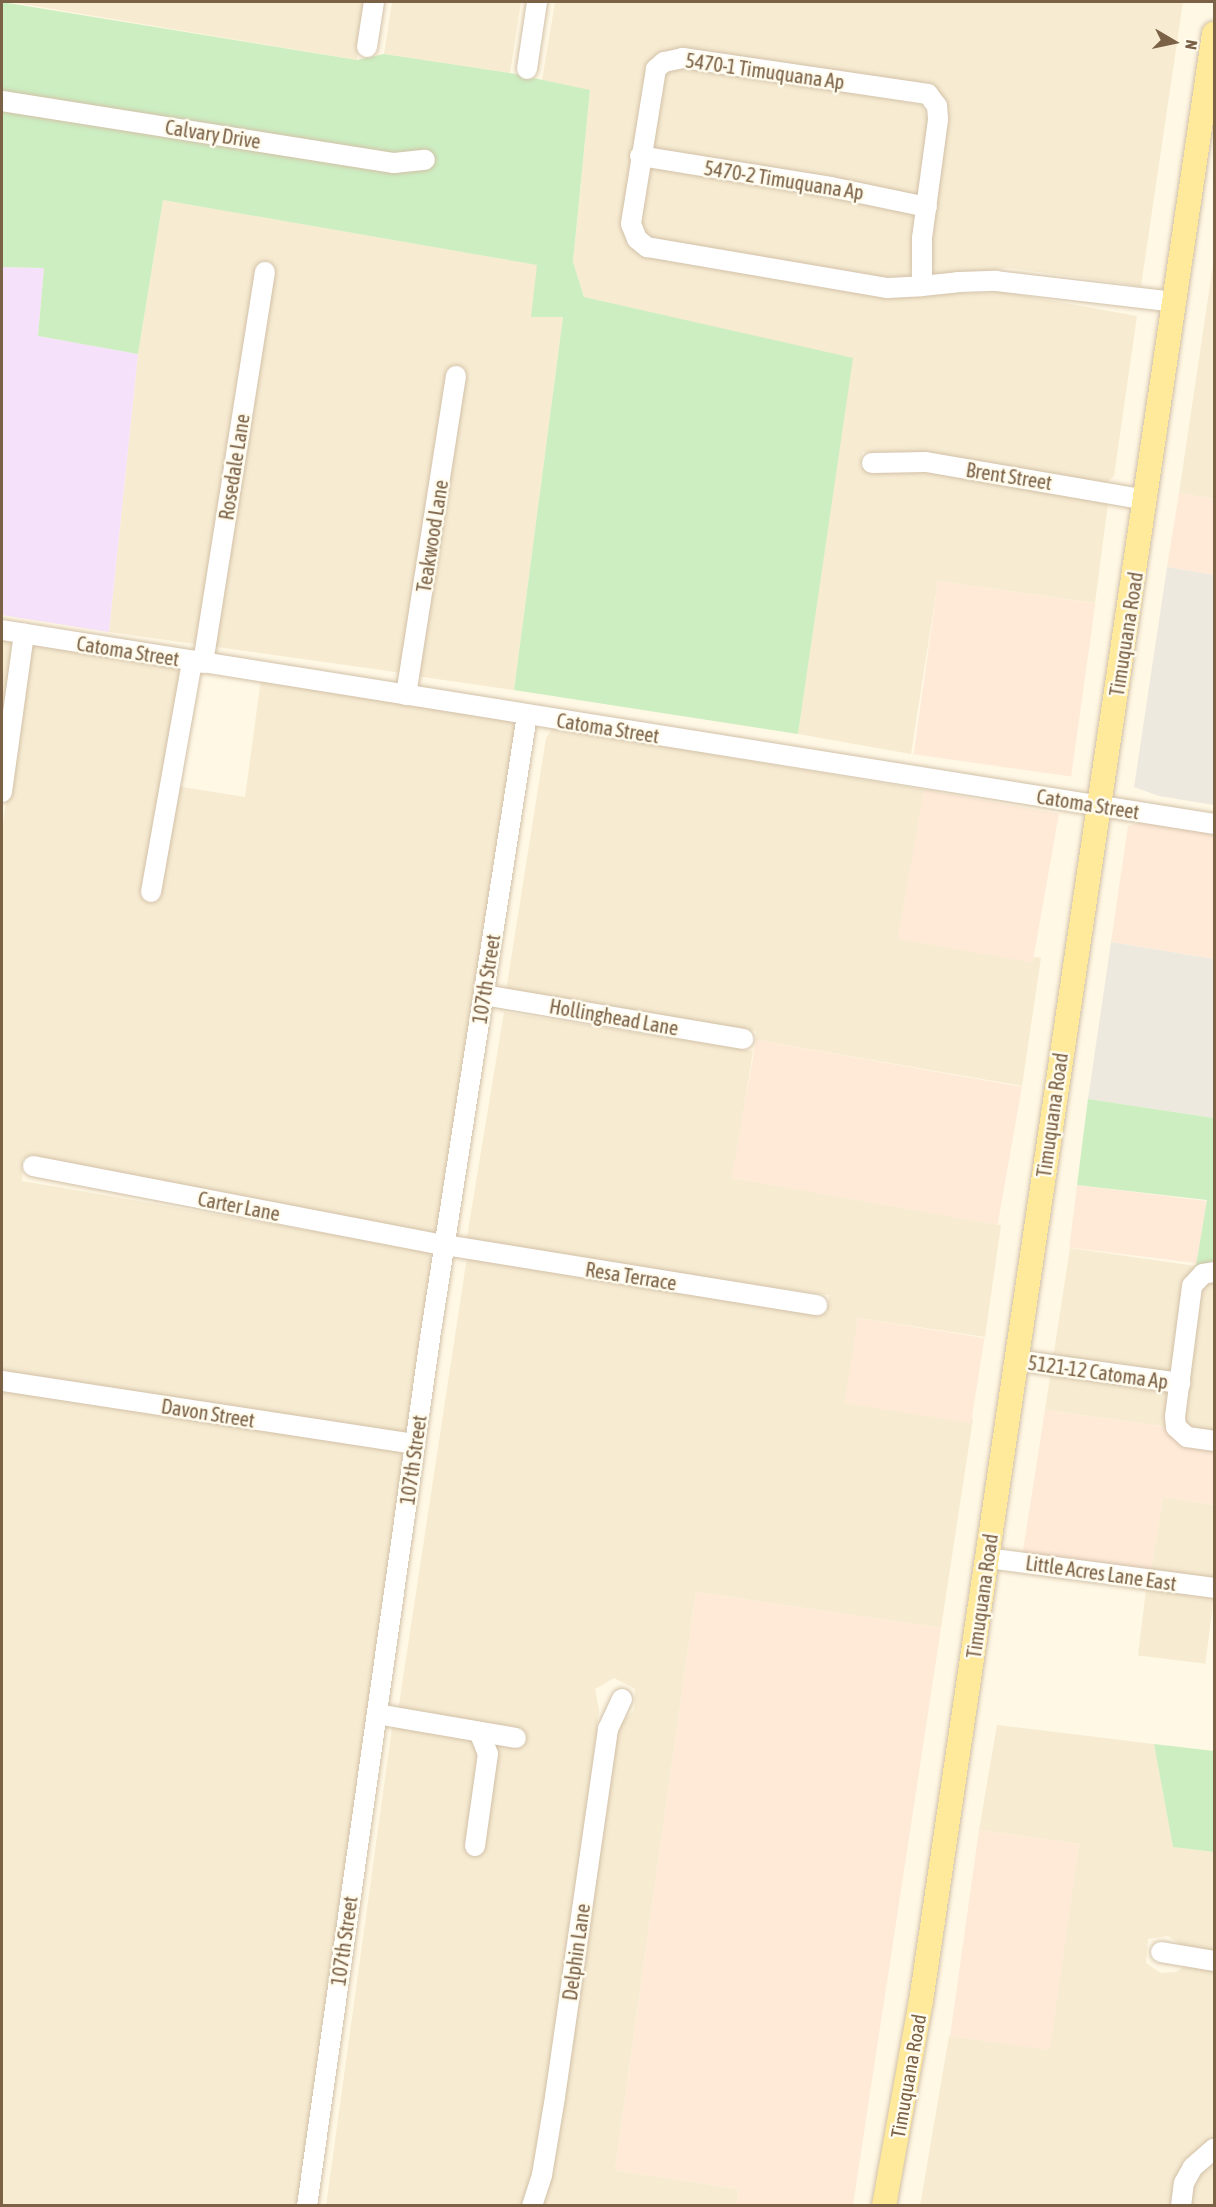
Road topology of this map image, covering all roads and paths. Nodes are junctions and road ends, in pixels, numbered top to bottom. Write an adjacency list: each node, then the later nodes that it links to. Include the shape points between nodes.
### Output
1 (374, 2): 4 (street)
2 (537, 2): 5 (street)
3 (1214, 35): 7 (main road, Timuquana Road)
4 (367, 47)
5 (527, 69)
6 (2, 101): 9 (street, Calvary Drive, via 394,163)
7 (1206, 148): 13 (main road, Timuquana Road)
8 (640, 156): 10 (street, 5470-2 Timuquana Ap); 10 (street, 5470-1 Timuquana Ap, via 656,69 674,59 927,93 937,106 938,119); 12 (street, 5470-1 Timuquana Ap, via 631,224 637,239 647,247 888,288)
9 (425, 160)
10 (927, 207): 12 (street, 5470-1 Timuquana Ap, via 922,238)
11 (265, 272): 19 (street, Rosedale Lane)
12 (922, 286): 13 (street, 5470-1 Timuquana Ap, via 996,281)
13 (1175, 302): 16 (main road, Timuquana Road)
14 (456, 376): 20 (street, Teakwood Lane)
15 (872, 463): 16 (street, Brent Street, via 927,462)
16 (1146, 500): 23 (main road, Timuquana Road)
17 (2, 630): 18 (street, Catoma Street)
18 (24, 634): 19 (street, Catoma Street); 22 (street)
19 (197, 662): 20 (street, Catoma Street); 25 (street, Rosedale Lane)
20 (406, 695): 21 (street, Catoma Street)
21 (527, 715): 23 (street, Catoma Street); 26 (street, 107th Street)
22 (2, 792)
23 (1100, 807): 24 (street, Catoma Street); 32 (main road, Timuquana Road)
24 (1215, 824)
25 (151, 892)
26 (484, 995): 27 (street, Hollinghead Lane); 29 (street, 107th Street)
27 (743, 1039)
28 (33, 1166): 29 (street, Carter Lane)
29 (445, 1245): 31 (street, Resa Terrace); 36 (street, 107th Street)
30 (1215, 1272): 34 (street, via 1203,1274 1192,1286)
31 (817, 1305)
32 (1016, 1360): 34 (street, 5121-12 Catoma Ap); 37 (main road, Timuquana Road)
33 (2, 1381): 36 (street, Davon Street)
34 (1180, 1383): 35 (street, via 1176,1427 1187,1437)
35 (1215, 1441)
36 (416, 1444): 40 (street, 107th Street)
37 (987, 1558): 38 (street, Little Acres Lane East); 47 (main road, Timuquana Road)
38 (1215, 1588)
39 (622, 1699): 49 (street, Delphin Lane, via 608,1729 555,2097 542,2175)
40 (377, 1714): 41 (street); 48 (street, 107th Street)
41 (479, 1732): 42 (street); 43 (street, via 488,1754)
42 (516, 1738)
43 (475, 1845)
44 (1161, 1952): 45 (street)
45 (1215, 1961)
46 (1215, 2149): 50 (street, via 1193,2167 1184,2183)
47 (887, 2202)
48 (307, 2205)
49 (532, 2205)
50 (1181, 2205)

